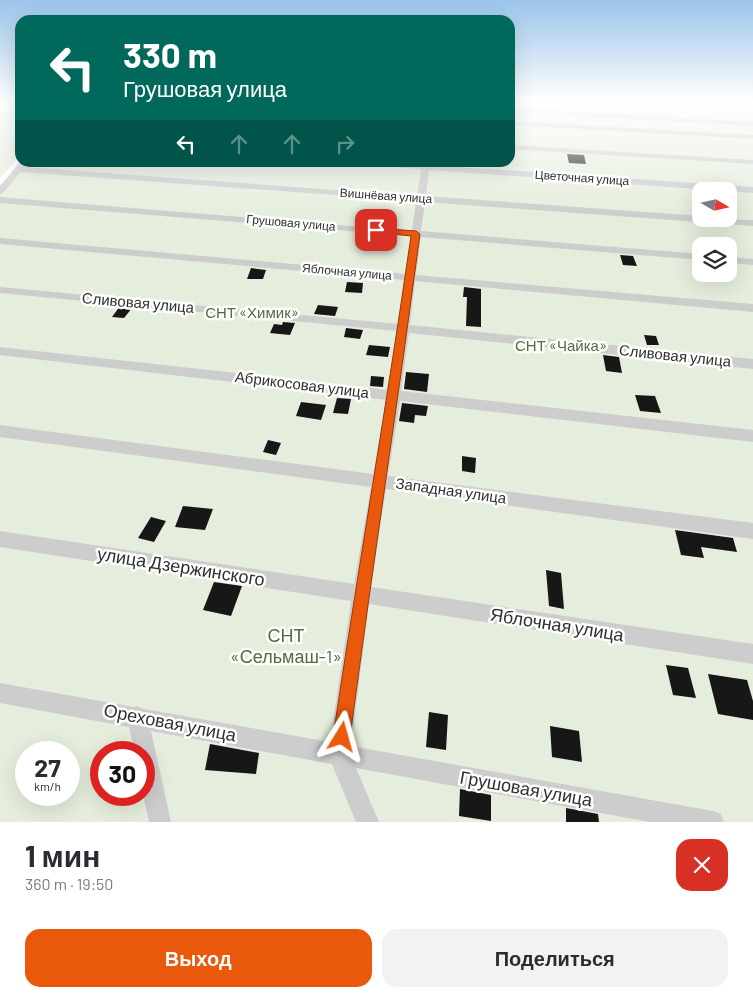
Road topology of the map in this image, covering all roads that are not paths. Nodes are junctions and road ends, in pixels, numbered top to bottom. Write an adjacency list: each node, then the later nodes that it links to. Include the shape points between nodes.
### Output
1 (515, 146): 2 (street)
2 (753, 162)
3 (21, 167): 8 (street)
4 (34, 167): 9 (street, Вишнёвая улица)
5 (425, 167): 9 (street)
6 (451, 167): 7 (street, Цветочная улица)
7 (753, 190)
8 (0, 191)
9 (421, 198): 11 (street, Вишнёвая улица); 12 (street)
10 (0, 200): 12 (street, Грушовая улица)
11 (753, 223)
12 (416, 234): 14 (street, Грушовая улица); 17 (street)
13 (0, 241): 17 (street, Яблочная улица)
14 (692, 256)
15 (737, 261): 16 (street)
16 (753, 262)
17 (411, 277): 19 (street, Яблочная улица); 20 (street)
18 (0, 290): 20 (street, Сливовая улица)
19 (753, 308)
20 (402, 328): 22 (street, Сливовая улица); 23 (street)
21 (0, 351): 23 (street, Абрикосовая улица)
22 (753, 364)
23 (394, 396): 25 (street, Абрикосовая улица); 26 (street)
24 (0, 431): 26 (street, Западная улица)
25 (753, 436)
26 (380, 481): 27 (street, Западная улица); 29 (street)
27 (753, 531)
28 (0, 539): 29 (street, улица Дзержинского)
29 (361, 595): 30 (street, Яблочная улица); 33 (street)
30 (753, 654)
31 (0, 693): 32 (street, Ореховая улица)
32 (137, 716): 33 (street, Ореховая улица); 34 (street)
33 (339, 755): 35 (street); 36 (street, Грушовая улица)
34 (160, 822)
35 (368, 822)
36 (714, 822)

